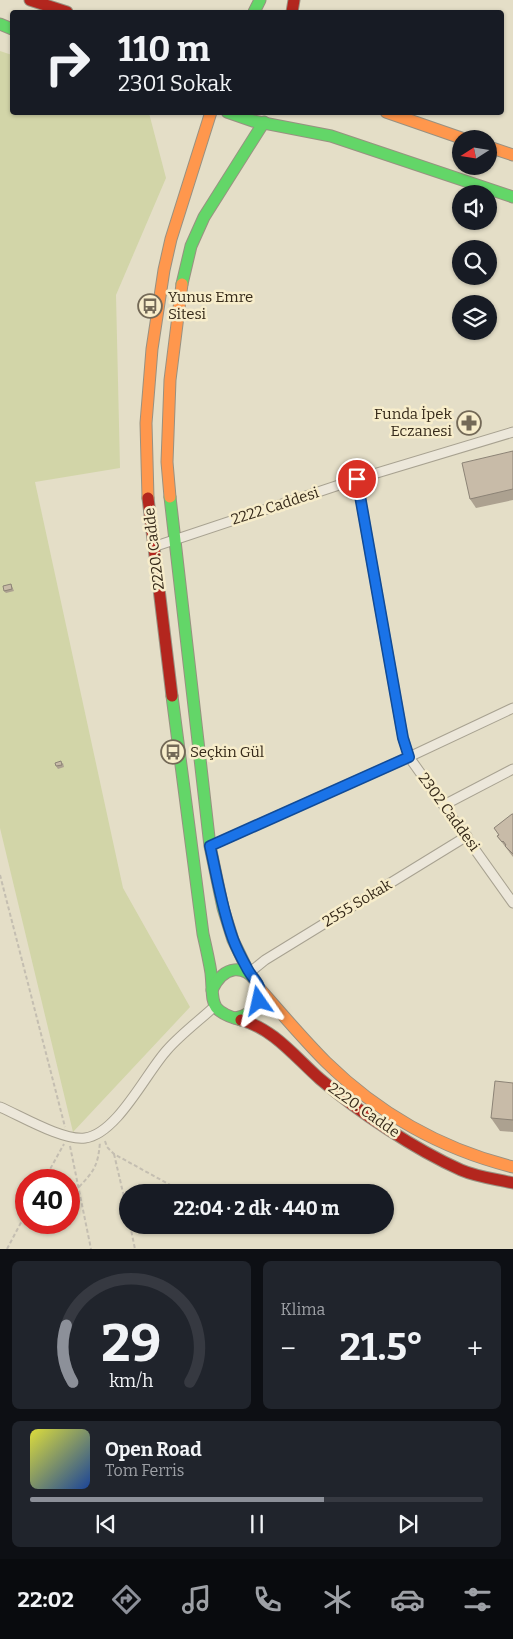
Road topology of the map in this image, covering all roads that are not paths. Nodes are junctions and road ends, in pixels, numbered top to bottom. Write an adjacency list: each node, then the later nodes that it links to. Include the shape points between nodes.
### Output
1 (30, 0): 2 (street)
2 (61, 10)
3 (210, 115): 14 (street, 2220. Cadde, via 171,239 152,349 146,464)
4 (236, 115): 6 (street)
5 (395, 115): 7 (street)
6 (266, 117): 10 (street); 13 (street, 2220. Cadde, via 204,217 191,246 180,292 172,362 167,462)
7 (452, 135)
8 (498, 150): 9 (street)
9 (513, 155)
10 (513, 197)
11 (513, 432): 12 (street, 2222 Caddesi)
12 (357, 479): 13 (street, 2222 Caddesi); 16 (street, 2302 Caddesi)
13 (174, 540): 14 (street, 2222 Caddesi); 20 (street, 2220. Cadde)
14 (154, 547): 24 (street, 2220. Cadde)
15 (513, 708): 16 (street)
16 (409, 757): 18 (street, 2302 Caddesi); 20 (street)
17 (513, 768): 18 (street)
18 (444, 805): 19 (street, 2302 Caddesi)
19 (467, 836): 21 (street, 2302 Caddesi); 22 (street, 2555 Sokak, via 265,960)
20 (210, 846): 22 (street, 2220. Cadde, via 233,940)
21 (513, 903)
22 (250, 973): 23 (street, 2220. Cadde); 24 (street, via 234,969 226,971 214,982)
23 (260, 989): 26 (street, via 259,1001 250,1014 235,1018); 28 (street, 2220. Cadde, via 327,1063 390,1114 466,1154)
24 (212, 990): 25 (street, 2220. Cadde)
25 (215, 1006): 26 (street, 2220. Cadde); 27 (street, via 167,1049 115,1121 101,1133 85,1138 68,1137)
26 (227, 1016): 29 (street, 2220. Cadde, via 253,1023 273,1035 352,1105 438,1159 462,1170)
27 (0, 1106)
28 (513, 1167)
29 (513, 1183)

